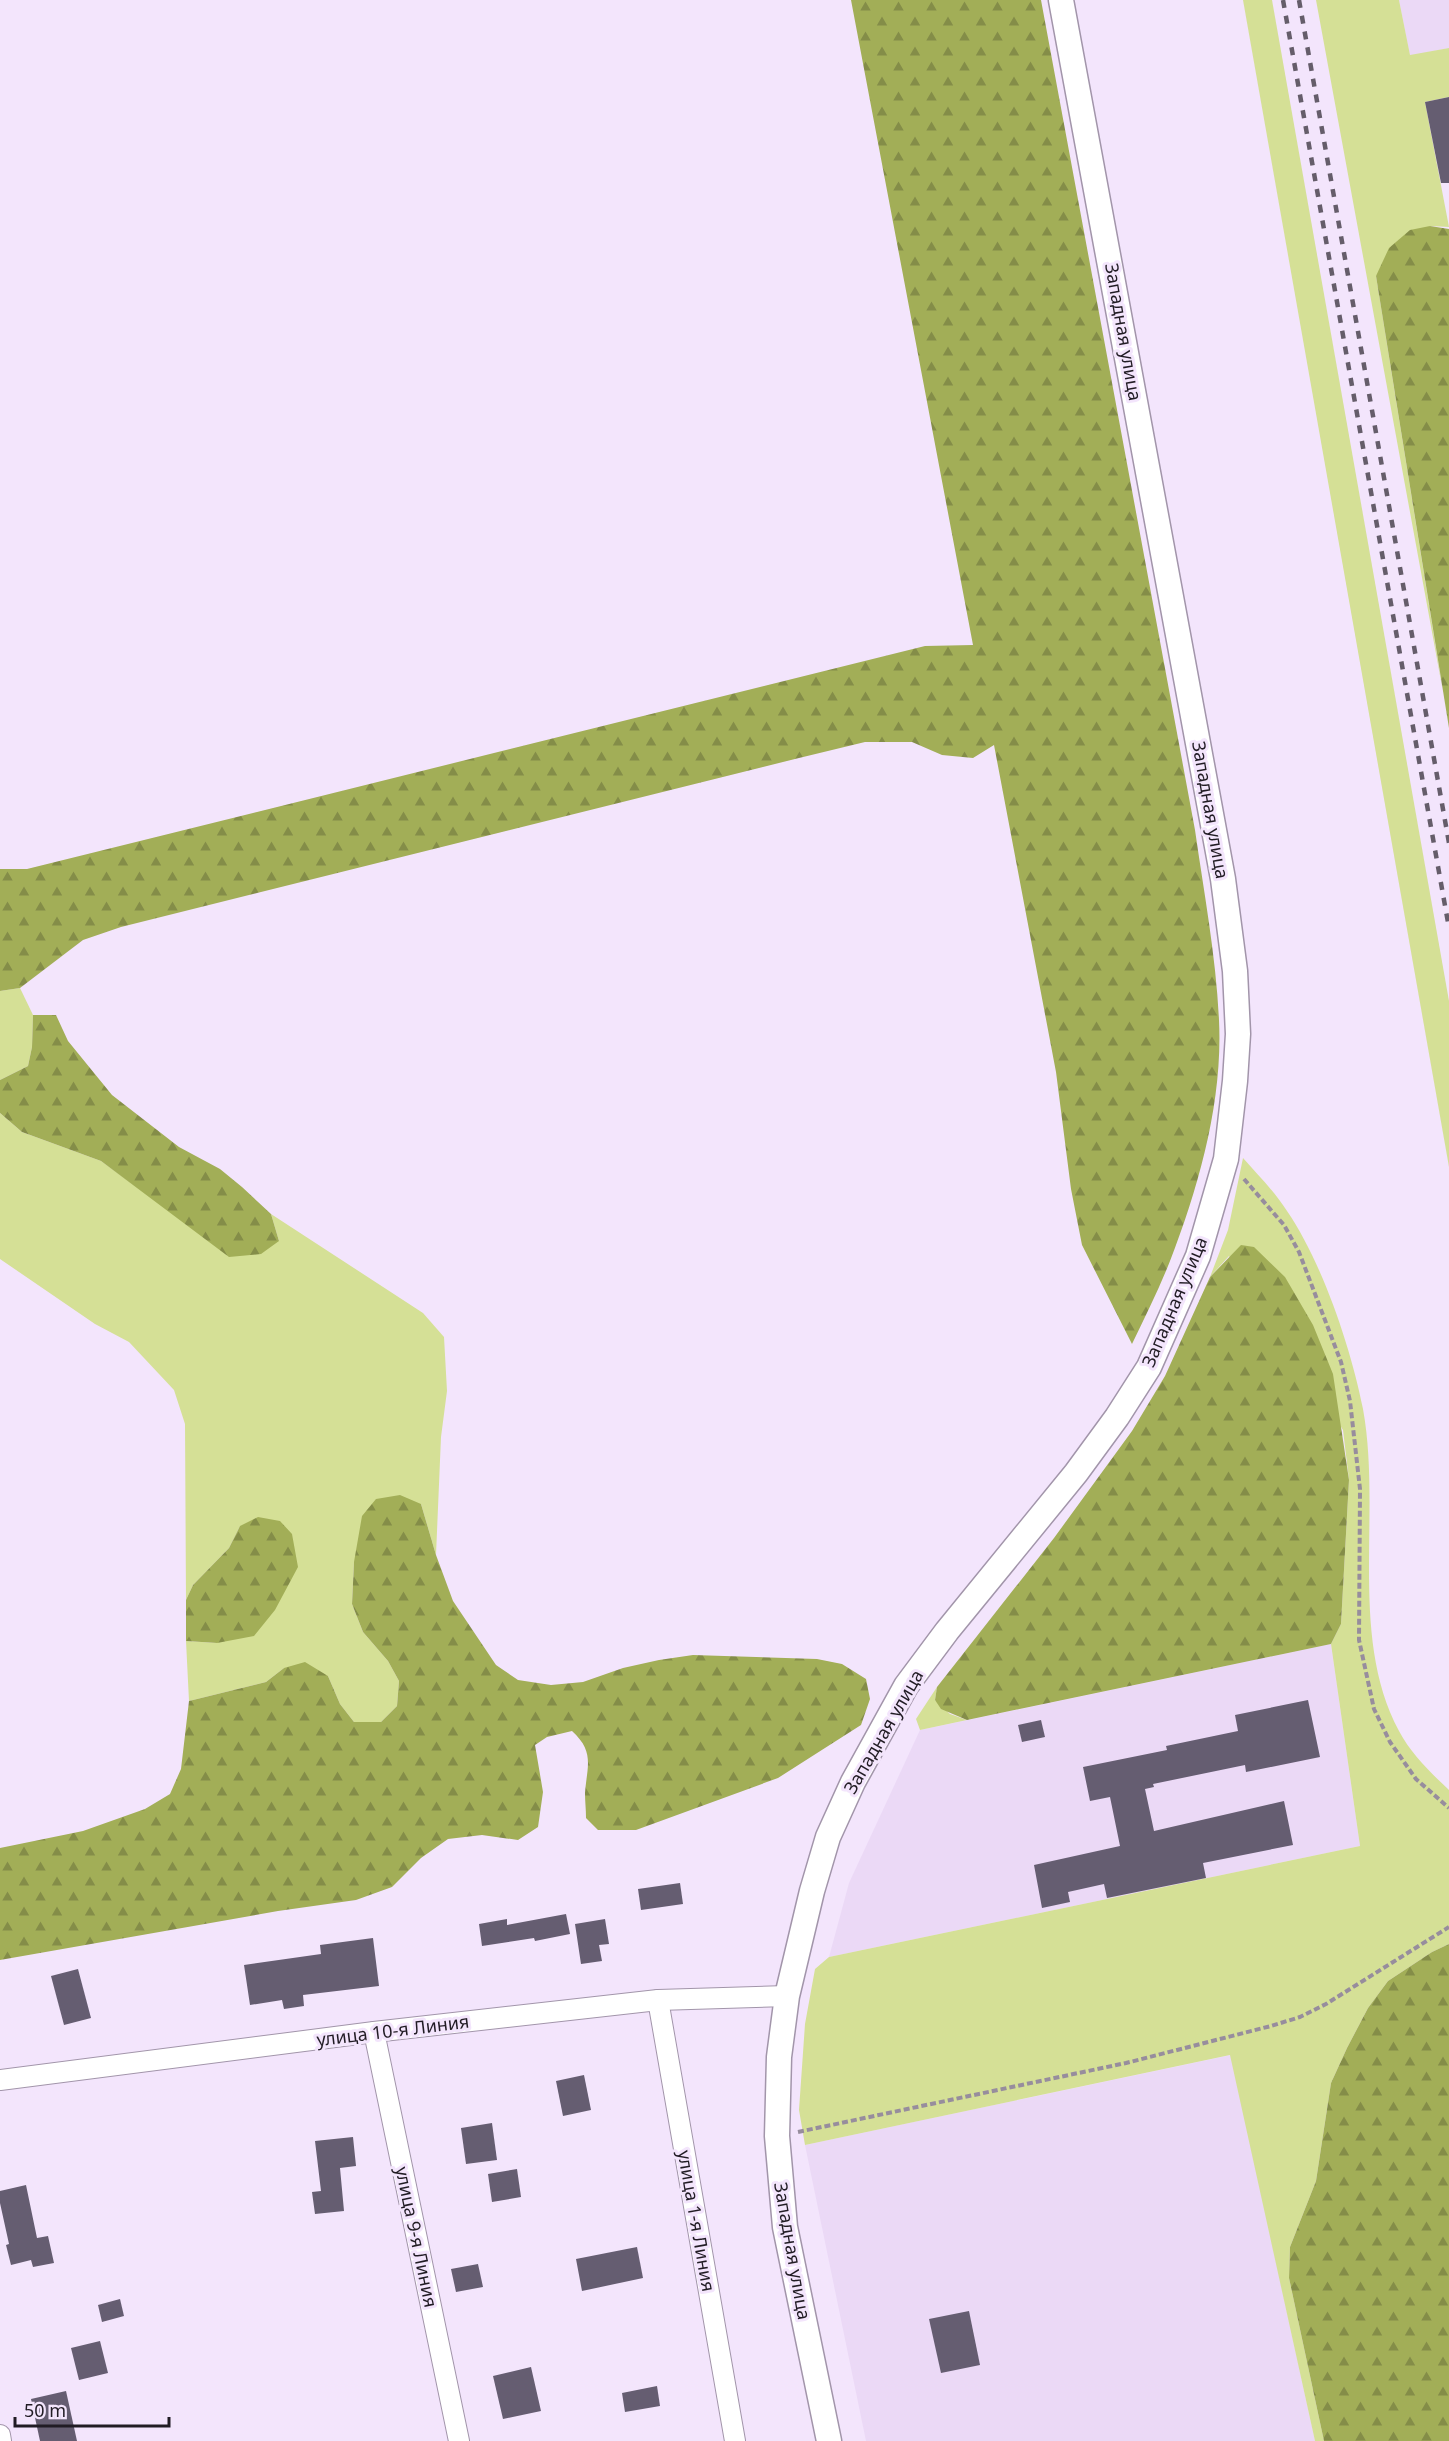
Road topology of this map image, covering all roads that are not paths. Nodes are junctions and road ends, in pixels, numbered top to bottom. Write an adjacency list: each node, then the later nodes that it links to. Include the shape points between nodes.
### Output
1 (1061, 0): 2 (street, Западная улица, via 1223,879 1238,1034 1226,1159 1198,1256 1149,1367 1076,1473 906,1686 853,1782 828,1837)
2 (787, 1996): 3 (street, улица 10-я Линия); 10 (street, Западная улица, via 779,2057 777,2136 785,2227)
3 (658, 2000): 4 (street, улица 10-я Линия); 9 (street, улица 1-я Линия)
4 (374, 2032): 5 (street, улица 10-я Линия); 8 (street, улица 9-я Линия)
5 (0, 2080)
6 (0, 2435): 7 (street)
7 (1, 2441)
8 (459, 2441)
9 (735, 2441)
10 (829, 2441)

